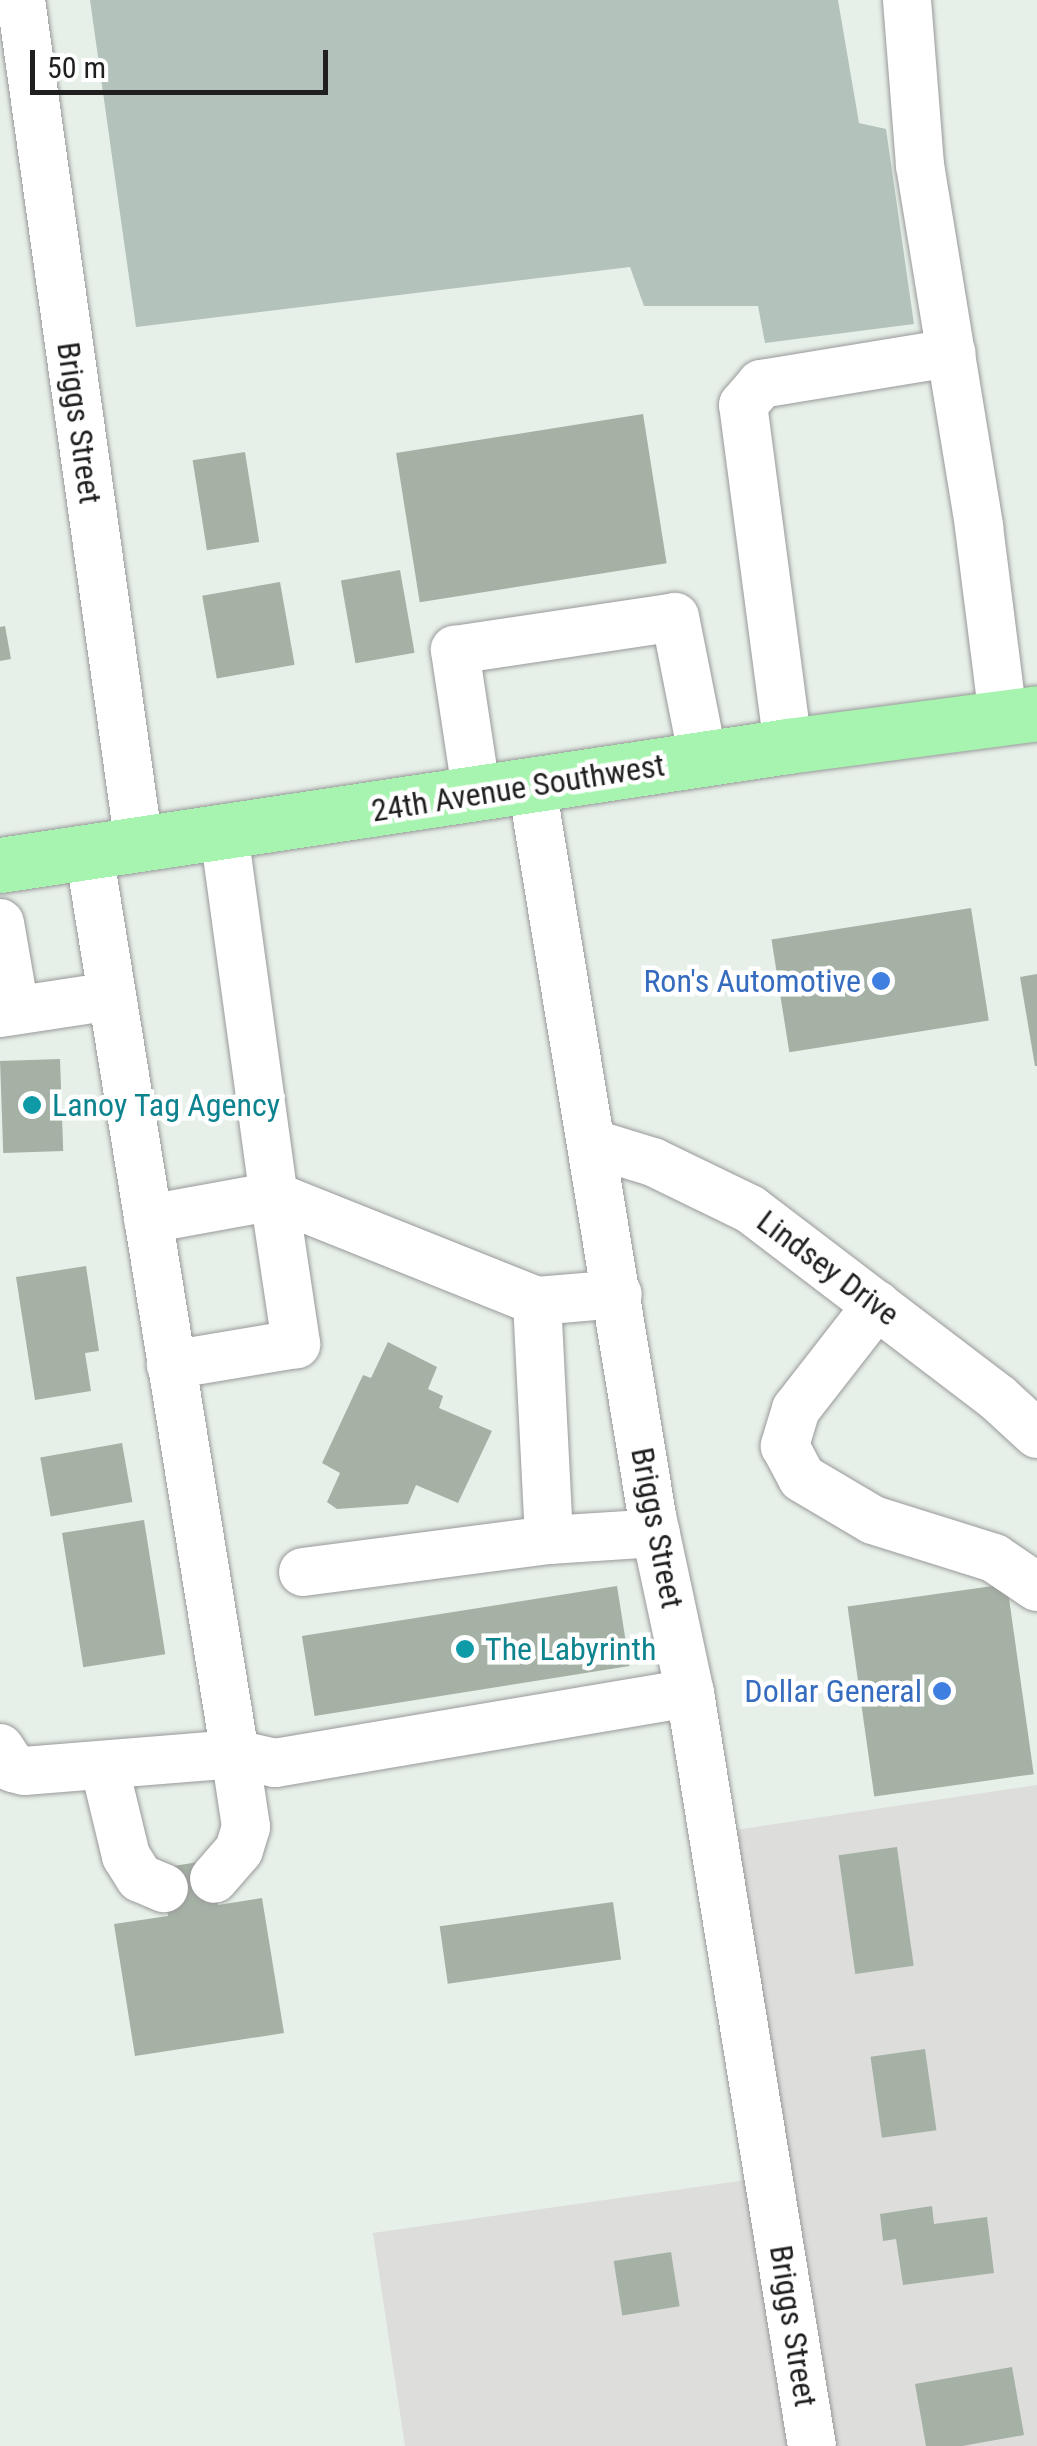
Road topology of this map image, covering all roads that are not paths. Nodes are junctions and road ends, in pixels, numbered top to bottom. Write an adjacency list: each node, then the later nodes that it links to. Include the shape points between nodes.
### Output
1 (22, 0): 10 (street, Briggs Street)
2 (907, 0): 3 (street, via 920,164)
3 (951, 353): 4 (street); 5 (street, via 761,384 743,405)
4 (1020, 716): 5 (main road, 24th Avenue Southwest)
5 (788, 746): 6 (main road, 24th Avenue Southwest)
6 (702, 759): 7 (main road, 24th Avenue Southwest); 8 (street, via 675,617 454,650)
7 (532, 787): 8 (main road, 24th Avenue Southwest); 15 (street, Briggs Street)
8 (477, 796): 9 (main road, 24th Avenue Southwest)
9 (224, 833): 10 (main road, 24th Avenue Southwest); 16 (street)
10 (114, 849): 11 (main road, 24th Avenue Southwest); 13 (street, Briggs Street)
11 (0, 865)
12 (0, 923): 14 (street)
13 (112, 996): 14 (street); 17 (street, Briggs Street)
14 (8, 1012)
15 (594, 1144): 18 (street, Briggs Street); 20 (street, Lindsey Drive, via 653,1162 750,1209)
16 (274, 1196): 17 (street); 19 (street); 21 (street, via 296,1344)
17 (148, 1219): 21 (street, Briggs Street)
18 (618, 1294): 19 (street); 23 (street, Briggs Street)
19 (537, 1301): 24 (street)
20 (877, 1304): 22 (street, Lindsey Drive); 26 (street, via 796,1409 785,1446 802,1478 873,1520 994,1558)
21 (171, 1366): 29 (street, Briggs Street)
22 (1037, 1434)
23 (656, 1533): 24 (street); 27 (street, Briggs Street)
24 (549, 1540): 25 (street)
25 (303, 1572)
26 (1037, 1587)
27 (690, 1693): 29 (street, via 275,1763); 33 (street, Briggs Street)
28 (0, 1748): 30 (street, via 13,1768 24,1771)
29 (235, 1754): 30 (street); 31 (street, Briggs Street, via 246,1827 239,1850)
30 (104, 1765): 32 (street, via 126,1856 140,1878)
31 (214, 1878)
32 (164, 1888)
33 (812, 2446)

